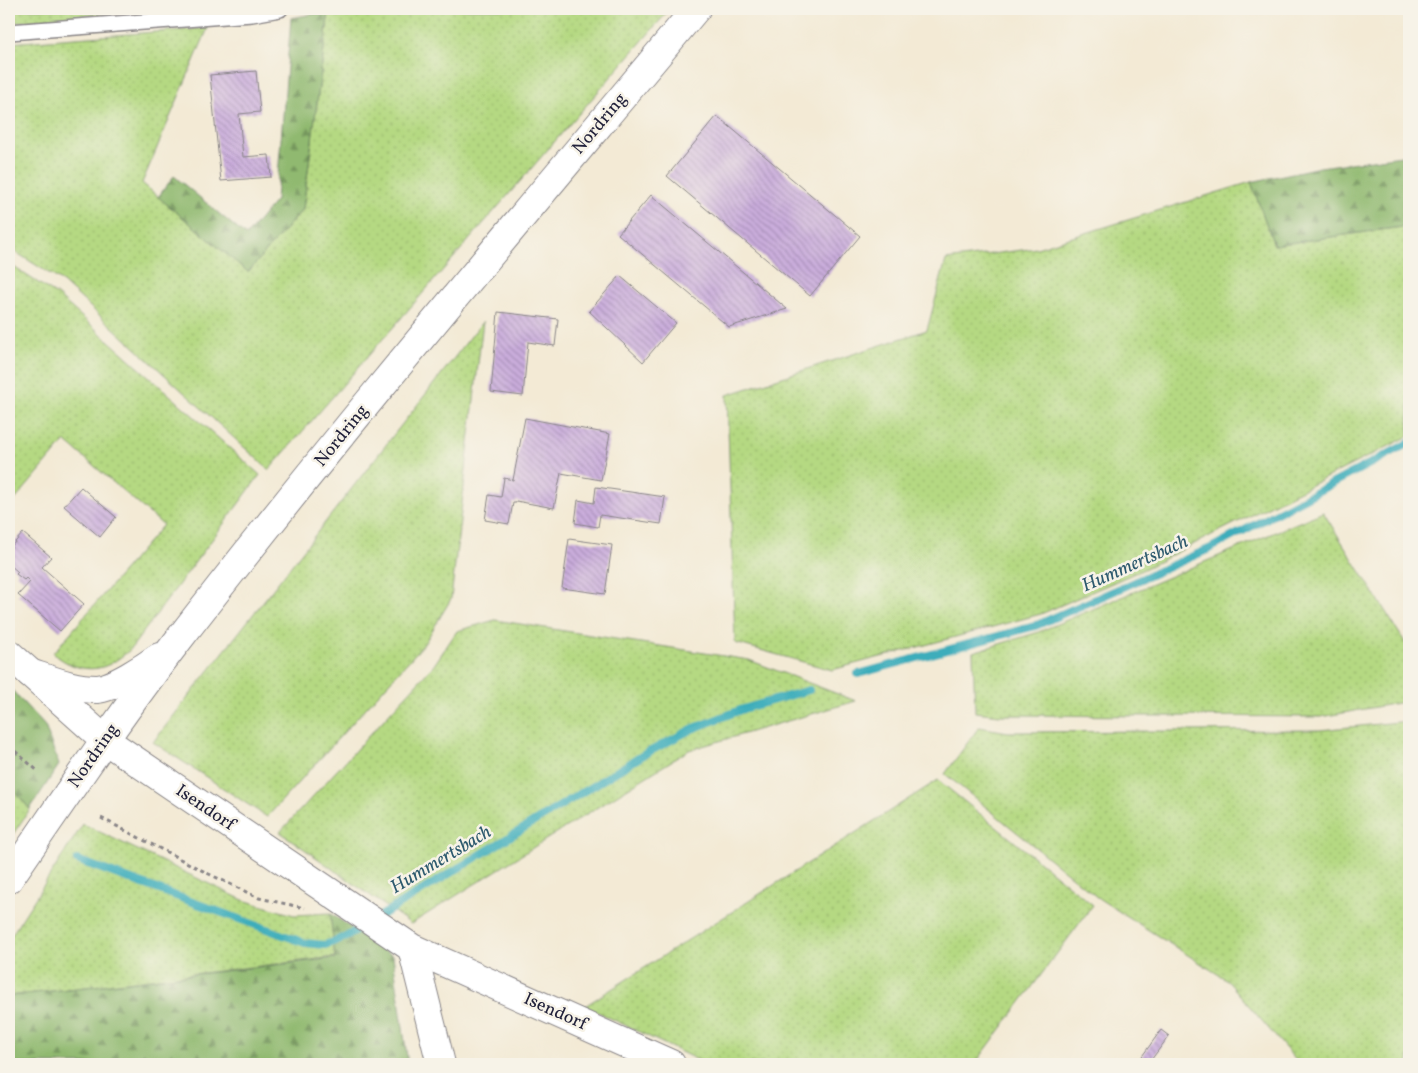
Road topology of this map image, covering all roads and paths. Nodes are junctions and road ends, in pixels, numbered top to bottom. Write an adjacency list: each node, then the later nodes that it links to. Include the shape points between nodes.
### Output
1 (280, 9): 3 (lane, via 252,14)
2 (696, 9): 4 (main road, Nordring, via 386,382)
3 (9, 32)
4 (172, 648): 6 (main road, via 145,667 99,689 72,687); 7 (main road, Nordring)
5 (9, 654): 6 (main road, Isendorf)
6 (30, 673): 7 (main road, Isendorf)
7 (105, 740): 11 (main road, Nordring); 12 (main road, Isendorf)
8 (9, 746): 9 (path)
9 (39, 772)
10 (101, 818): 12 (path, via 259,898 304,908)
11 (9, 879)
12 (343, 901): 13 (main road, Isendorf)
13 (401, 941): 14 (main road); 15 (main road, Isendorf)
14 (441, 1064)
15 (672, 1064)

